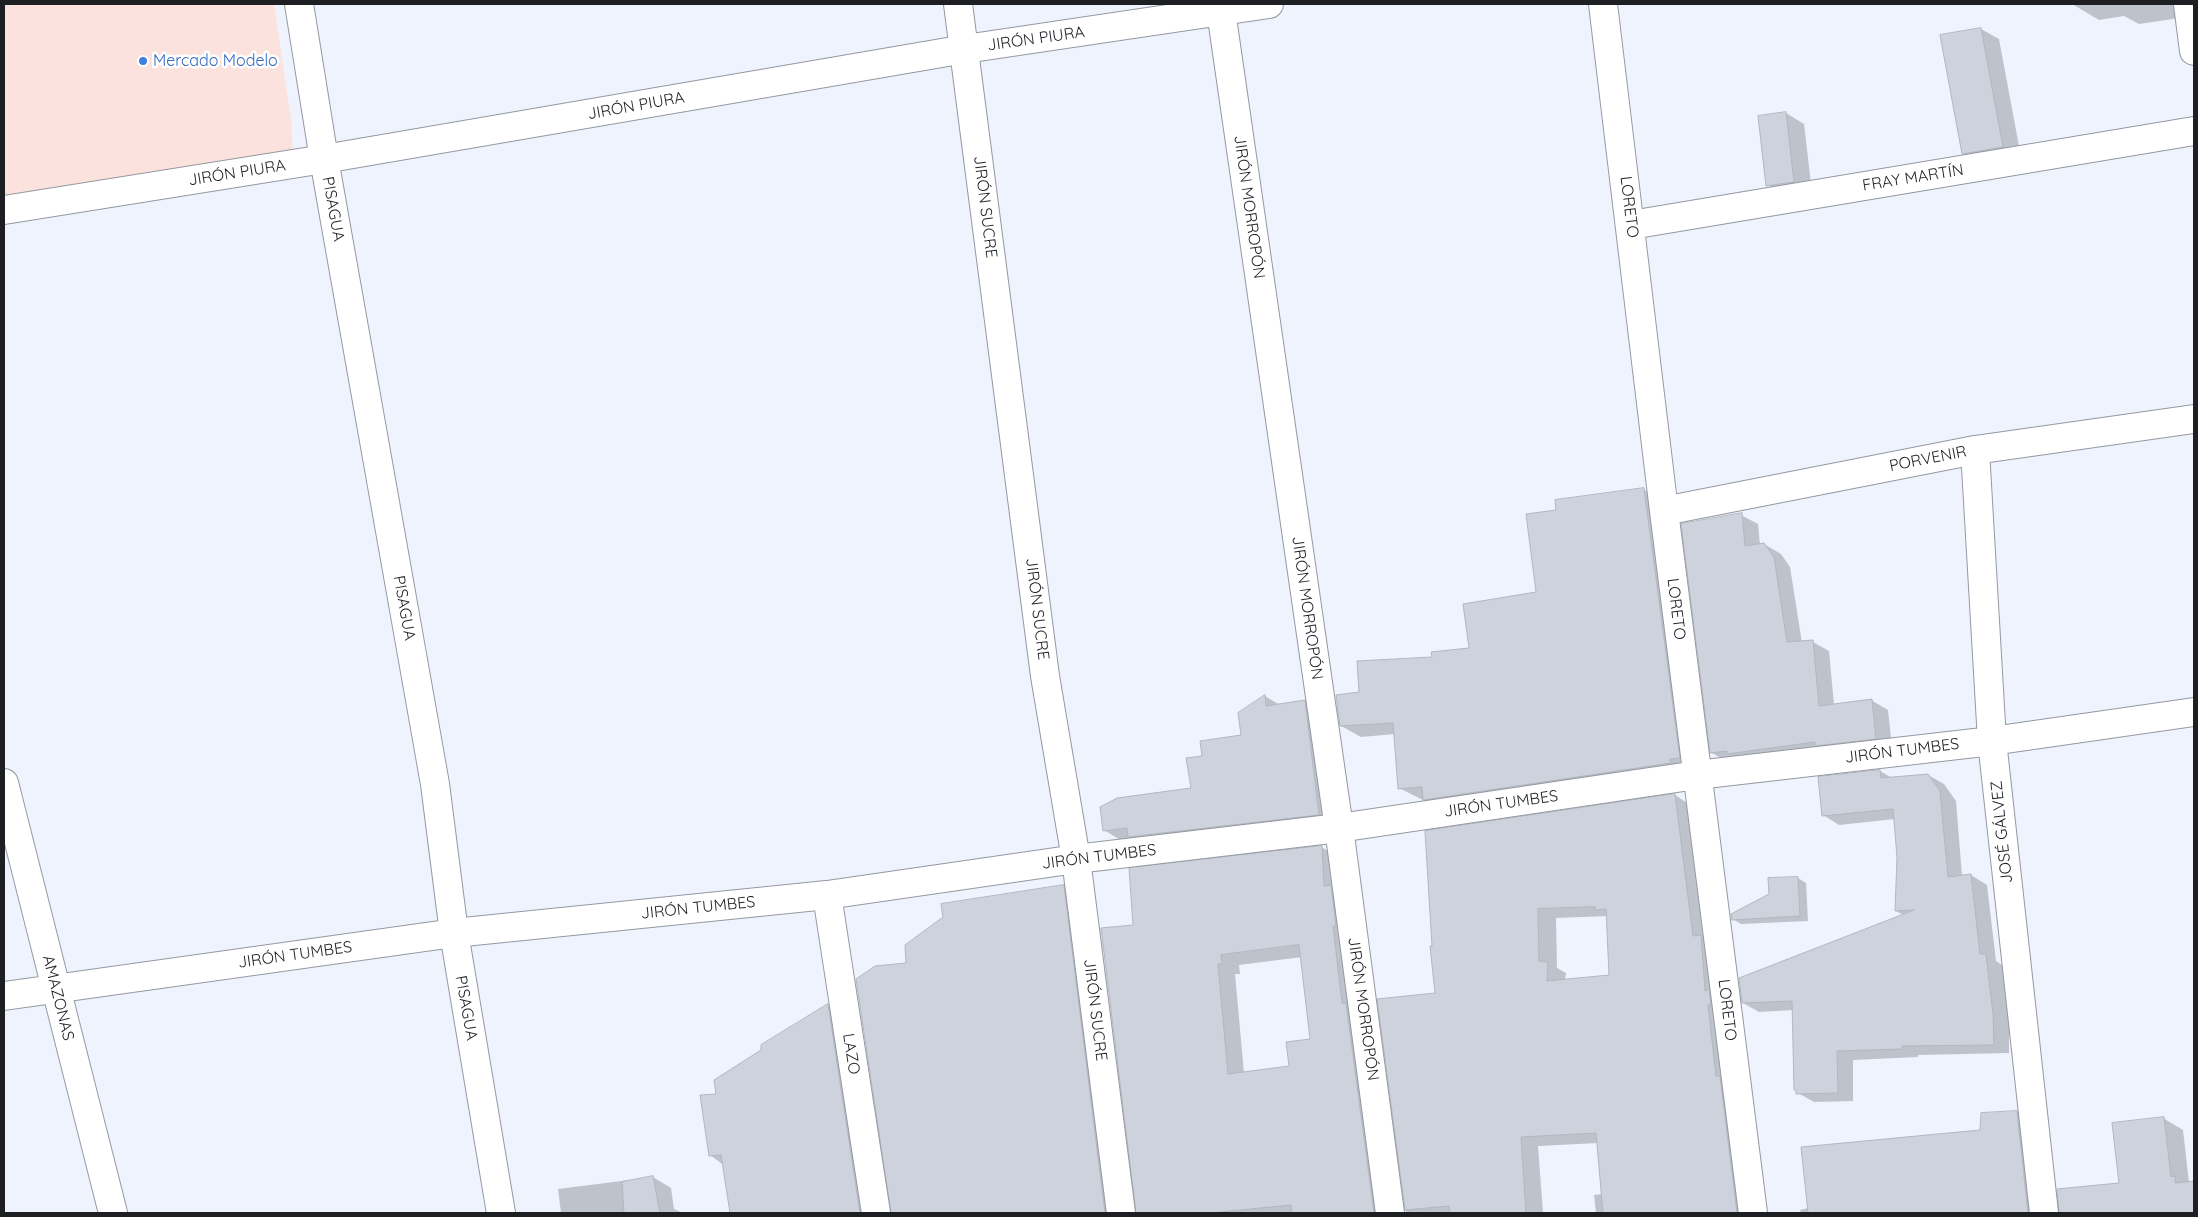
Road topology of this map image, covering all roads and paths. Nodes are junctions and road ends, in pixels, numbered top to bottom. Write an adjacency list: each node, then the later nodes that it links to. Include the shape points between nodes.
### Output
1 (299, 4): 10 (street, PISAGUA)
2 (958, 4): 7 (street, JIRÓN SUCRE)
3 (1269, 4): 6 (street, JIRÓN PIURA)
4 (1603, 4): 12 (street, LORETO)
5 (2188, 4): 8 (street)
6 (1220, 8): 7 (street, JIRÓN PIURA); 20 (street, JIRÓN MORROPÓN)
7 (965, 49): 10 (street, JIRÓN PIURA); 21 (street, JIRÓN SUCRE, via 1046,676)
8 (2194, 51)
9 (2194, 131): 12 (street, FRAY MARTÍN)
10 (324, 159): 11 (street, JIRÓN PIURA); 23 (street, PISAGUA, via 435,784)
11 (4, 210)
12 (1631, 225): 15 (street, LORETO)
13 (2194, 419): 14 (street, PORVENIR)
14 (1975, 450): 15 (street, PORVENIR); 17 (street, JOSÉ GÁLVEZ)
15 (1664, 511): 18 (street, LORETO)
16 (2194, 712): 17 (street, JIRÓN TUMBES)
17 (1992, 741): 18 (street, JIRÓN TUMBES); 32 (street, JOSÉ GÁLVEZ)
18 (1697, 775): 20 (street, JIRÓN TUMBES); 31 (street, LORETO)
19 (4, 783): 24 (street, AMAZONAS)
20 (1339, 828): 21 (street, JIRÓN TUMBES); 30 (street, JIRÓN MORROPÓN)
21 (1076, 859): 22 (street, JIRÓN TUMBES); 29 (street, JIRÓN SUCRE)
22 (827, 895): 23 (street, JIRÓN TUMBES); 28 (street, LAZO)
23 (454, 933): 24 (street, JIRÓN TUMBES); 27 (street, PISAGUA)
24 (55, 989): 25 (street, JIRÓN TUMBES); 26 (street, AMAZONAS)
25 (4, 996)
26 (113, 1213)
27 (501, 1213)
28 (876, 1213)
29 (1121, 1213)
30 (1390, 1213)
31 (1753, 1213)
32 (2044, 1213)

